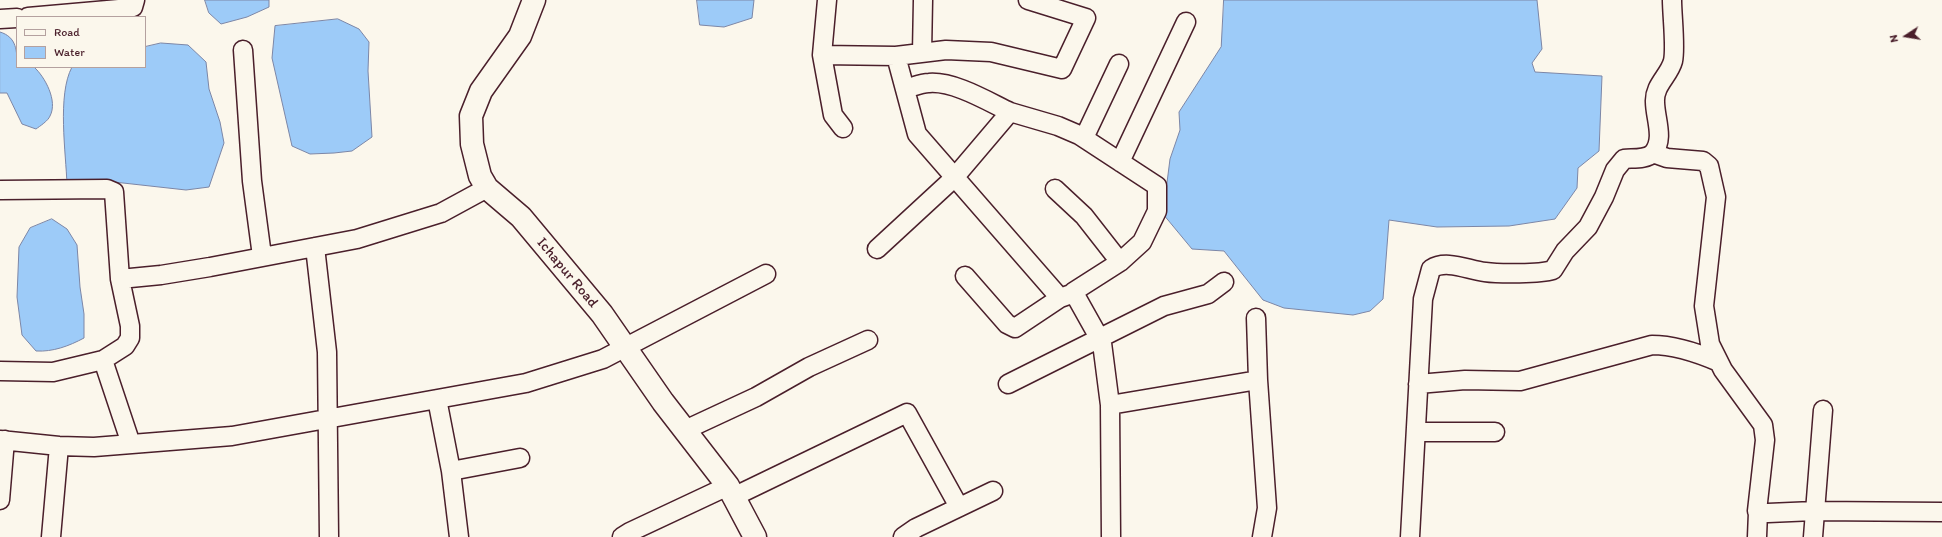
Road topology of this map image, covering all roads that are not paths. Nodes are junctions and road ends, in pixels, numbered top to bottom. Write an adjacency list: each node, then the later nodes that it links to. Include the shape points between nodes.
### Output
1 (135, 0): 7 (street, via 133,7 130,8)
2 (534, 0): 24 (street, Ichapur Road, via 520,36 481,91 471,116 475,159)
3 (827, 0): 14 (street)
4 (922, 0): 13 (street)
5 (1028, 0): 13 (street, via 1086,18 1062,69 991,52 946,50)
6 (1672, 0): 21 (street, via 1673,61 1657,87 1654,102 1659,127 1658,142)
7 (68, 7): 8 (street)
8 (32, 16)
9 (16, 18): 10 (street)
10 (0, 19)
11 (1186, 22): 22 (street)
12 (242, 50): 29 (street, via 252,181)
13 (922, 53): 15 (street)
14 (822, 56): 15 (street); 19 (street, via 833,115)
15 (896, 56): 17 (street)
16 (1119, 64): 20 (street)
17 (905, 89): 18 (street, via 929,83 941,84 962,89); 23 (street, via 917,134)
18 (1010, 112): 20 (street, via 1058,126); 23 (street)
19 (843, 128)
20 (1084, 138): 22 (street)
21 (1653, 153): 41 (street, via 1667,158 1702,161 1709,166 1716,197 1704,306 1710,344); 45 (street, via 1644,158 1624,159 1615,170 1588,227 1565,251 1553,270 1543,273 1487,273 1443,264 1431,269 1423,299)
22 (1120, 162): 30 (street, via 1157,186 1157,211 1142,242)
23 (954, 178): 28 (street); 35 (street)
24 (487, 188): 27 (street, via 441,213 357,240); 39 (street, Ichapur Road, via 521,217 602,314)
25 (1056, 189): 30 (street, via 1084,216)
26 (0, 190): 33 (street, via 112,190 115,199)
27 (315, 247): 29 (street); 49 (street, via 327,352)
28 (877, 249)
29 (262, 256): 33 (street, via 168,274)
30 (1120, 262): 35 (street)
31 (766, 274): 39 (street)
32 (965, 276): 35 (street, via 1007,324 1016,328)
33 (120, 279): 40 (street, via 130,326 130,338 125,346)
34 (1224, 282): 37 (street, via 1208,294 1164,306)
35 (1067, 295): 37 (street)
36 (1256, 318): 43 (street)
37 (1100, 337): 44 (street); 47 (street)
38 (868, 340): 50 (street)
39 (625, 347): 46 (street, via 603,360 526,384); 50 (street, Ichapur Road)
40 (103, 360): 42 (street, via 53,372); 54 (street)
41 (1719, 362): 45 (street, via 1696,353 1652,345 1520,381 1465,380); 63 (street, via 1763,425 1765,440)
42 (0, 371)
43 (1258, 380): 47 (street); 72 (street, via 1267,508)
44 (1008, 384)
45 (1418, 384): 51 (street)
46 (437, 400): 49 (street); 57 (street)
47 (1110, 405): 71 (street)
48 (1823, 410): 62 (street)
49 (328, 419): 54 (street, via 232,436); 66 (street)
50 (685, 430): 58 (street, Ichapur Road)
51 (1416, 432): 52 (street); 73 (street)
52 (1494, 432)
53 (3, 440): 55 (street); 60 (street)
54 (131, 444): 55 (street)
55 (59, 446): 65 (street)
56 (520, 458): 57 (street)
57 (451, 470): 67 (street)
58 (730, 491): 61 (street, via 907,413); 68 (street); 69 (street, Ichapur Road)
59 (993, 491): 61 (street)
60 (0, 500)
61 (959, 507): 70 (street)
62 (1814, 511): 63 (street); 64 (street); 75 (street)
63 (1758, 512): 74 (street)
64 (1942, 512)
65 (51, 537)
66 (328, 537)
67 (459, 537)
68 (622, 537)
69 (756, 537)
70 (903, 537)
71 (1111, 537)
72 (1262, 537)
73 (1410, 537)
74 (1757, 537)
75 (1812, 537)

